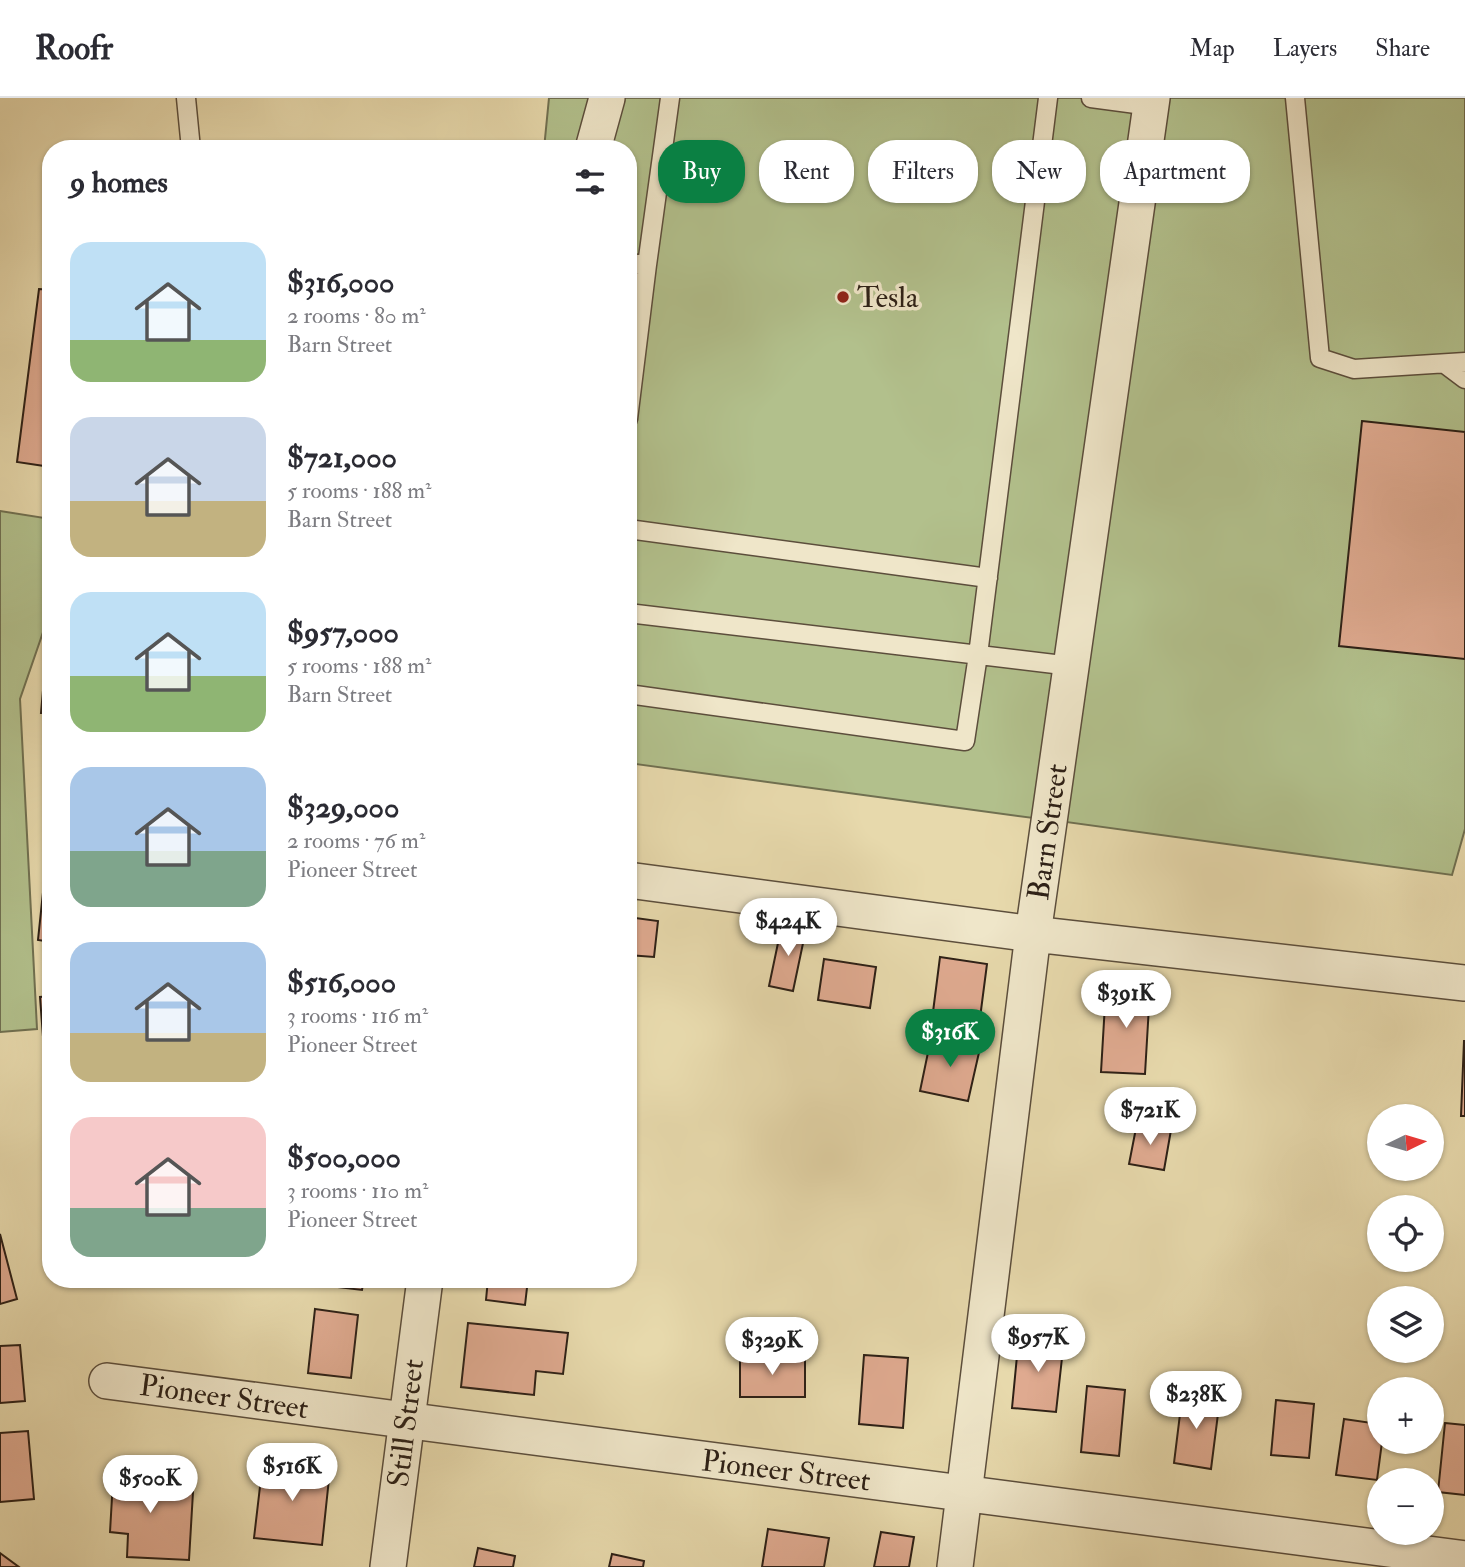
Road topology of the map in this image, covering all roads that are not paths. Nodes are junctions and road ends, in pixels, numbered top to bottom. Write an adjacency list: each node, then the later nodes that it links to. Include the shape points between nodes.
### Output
1 (186, 98): 8 (lane)
2 (607, 98): 9 (street)
3 (670, 98): 11 (lane)
4 (1048, 98): 17 (lane)
5 (1091, 98): 7 (lane)
6 (1295, 98): 14 (lane, via 1320,358 1354,369)
7 (1151, 102): 20 (street, Barn Street)
8 (190, 140)
9 (595, 140)
10 (637, 264): 11 (lane)
11 (647, 265): 12 (lane)
12 (637, 346)
13 (1465, 362): 14 (lane)
14 (1445, 364): 15 (lane)
15 (1465, 379)
16 (637, 530): 17 (lane)
17 (988, 578): 19 (lane)
18 (637, 614): 19 (lane)
19 (978, 655): 20 (lane); 21 (lane, via 965,741)
20 (1071, 666): 23 (street, Barn Street)
21 (637, 695)
22 (637, 881): 23 (street)
23 (1033, 934): 24 (street); 28 (street, Barn Street)
24 (1465, 983)
25 (424, 1288): 27 (street, Still Street)
26 (107, 1381): 27 (street, Pioneer Street)
27 (406, 1421): 28 (street, Pioneer Street); 30 (street, Still Street)
28 (964, 1494): 29 (street, Pioneer Street); 31 (street, Barn Street)
29 (1465, 1559)
30 (388, 1567)
31 (955, 1567)

